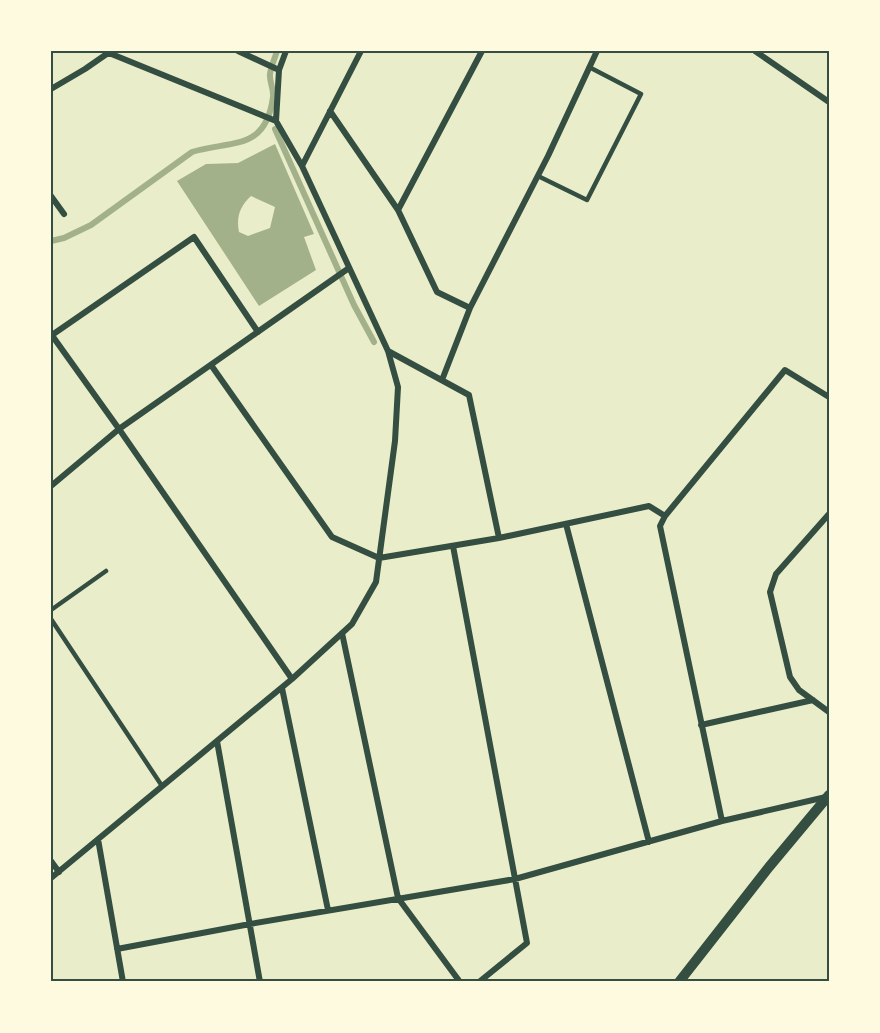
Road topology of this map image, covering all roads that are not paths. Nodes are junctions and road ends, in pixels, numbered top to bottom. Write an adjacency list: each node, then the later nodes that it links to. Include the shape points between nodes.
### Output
1 (238, 51): 9 (street)
2 (286, 51): 9 (street)
3 (361, 51): 12 (street)
4 (482, 51): 17 (street)
5 (597, 51): 8 (street)
6 (755, 51): 11 (street)
7 (110, 52): 10 (street); 13 (street)
8 (589, 67): 15 (street); 15 (lane, via 641,94 587,200)
9 (279, 70): 13 (street)
10 (51, 89)
11 (829, 102)
12 (330, 111): 14 (street); 17 (street)
13 (276, 120): 14 (street)
14 (302, 166): 19 (street)
15 (538, 176): 20 (street)
16 (51, 196): 18 (street)
17 (398, 210): 20 (street, via 437,292)
18 (64, 214)
19 (350, 268): 21 (street); 23 (street)
20 (470, 308): 25 (street)
21 (258, 332): 22 (street, via 194,237); 24 (street)
22 (52, 334): 27 (street)
23 (388, 351): 25 (street); 34 (street, via 398,387)
24 (211, 365): 27 (street); 34 (street, via 332,537)
25 (442, 380): 32 (street, via 470,395)
26 (829, 397): 30 (street, via 785,370)
27 (120, 429): 28 (street); 39 (street)
28 (51, 486)
29 (829, 514): 41 (street, via 776,574 770,592 790,677)
30 (665, 516): 31 (street, via 649,506); 43 (street, via 660,526)
31 (566, 524): 32 (street); 49 (street)
32 (499, 538): 33 (street)
33 (453, 546): 34 (street); 53 (street)
34 (379, 558): 38 (street, via 376,582 352,624)
35 (106, 571): 36 (lane)
36 (51, 610)
37 (51, 620): 45 (lane)
38 (342, 633): 39 (street); 54 (street)
39 (292, 680): 40 (street)
40 (282, 688): 44 (street); 55 (street)
41 (813, 700): 42 (street); 43 (street)
42 (829, 712)
43 (701, 725): 47 (street)
44 (217, 741): 45 (street); 56 (street)
45 (162, 786): 48 (street)
46 (829, 796): 47 (street); 62 (street)
47 (722, 821): 49 (street)
48 (98, 839): 51 (street); 57 (street)
49 (649, 842): 53 (street)
50 (51, 861): 51 (street)
51 (59, 872): 52 (street)
52 (51, 878)
53 (514, 879): 54 (street); 61 (street, via 526,943)
54 (398, 898): 55 (street); 60 (street)
55 (328, 910): 56 (street)
56 (250, 924): 57 (street); 59 (street)
57 (117, 949): 58 (street)
58 (123, 982)
59 (260, 982)
60 (460, 982)
61 (479, 982)
62 (679, 982)

